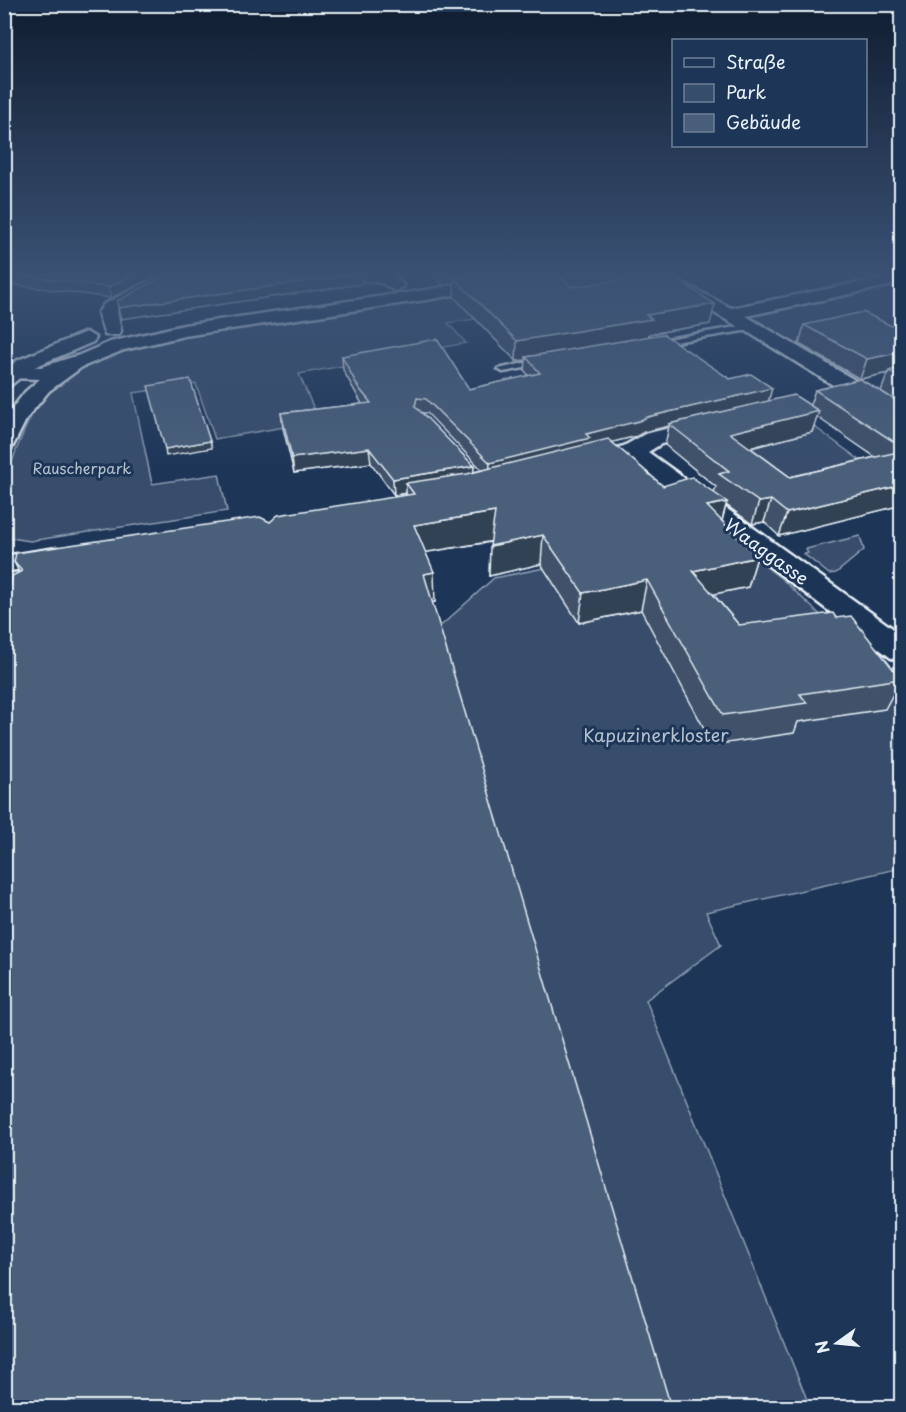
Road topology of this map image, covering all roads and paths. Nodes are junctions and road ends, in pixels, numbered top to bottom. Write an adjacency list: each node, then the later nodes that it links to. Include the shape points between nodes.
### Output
1 (84, 340): 10 (street, via 62,347)
2 (137, 340): 8 (street)
3 (670, 340): 5 (lane)
4 (775, 340): 12 (street)
5 (643, 344)
6 (4, 353): 10 (street)
7 (561, 358): 9 (lane)
8 (68, 368): 10 (street); 15 (street, via 43,385)
9 (503, 369)
10 (14, 374): 15 (street, via 6,418)
11 (882, 382): 12 (street)
12 (857, 389): 13 (street)
13 (902, 418)
14 (737, 419): 16 (street, via 653,439)
15 (7, 436)
16 (632, 451): 17 (street); 20 (street, Waaggasse)
17 (563, 468)
18 (85, 551): 19 (street)
19 (4, 564)
20 (902, 651)

